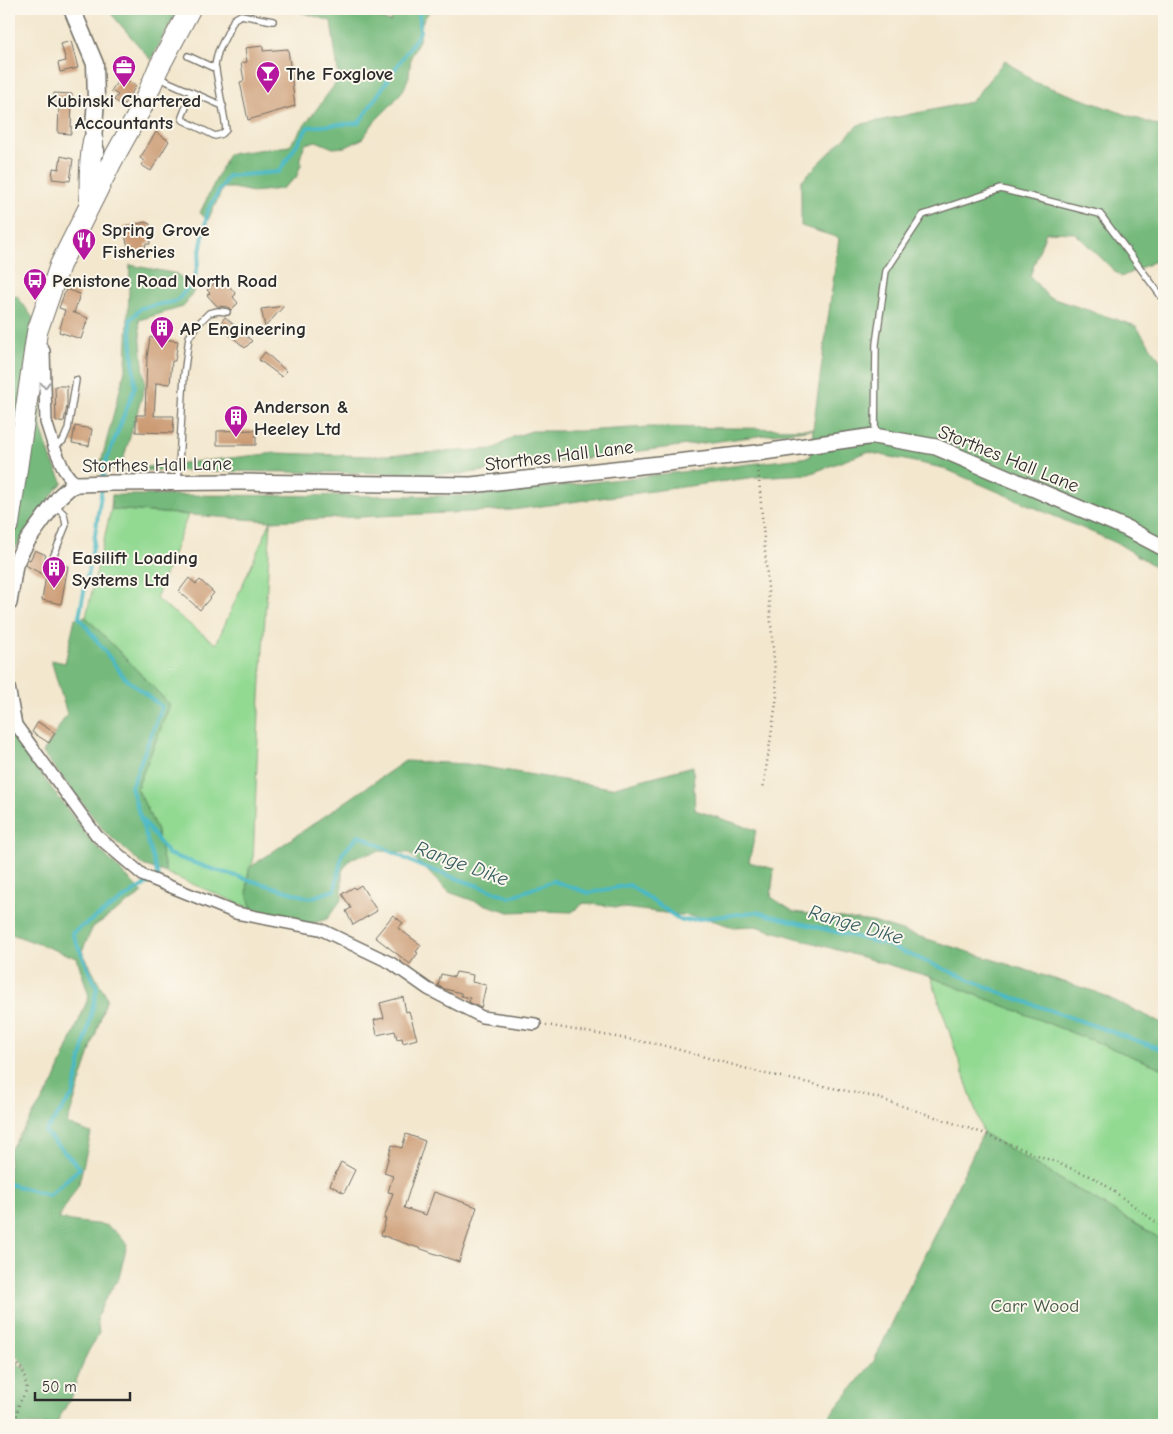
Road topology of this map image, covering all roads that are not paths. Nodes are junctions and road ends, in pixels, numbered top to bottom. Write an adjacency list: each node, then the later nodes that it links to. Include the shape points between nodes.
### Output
1 (72, 9): 9 (main road, via 95,64)
2 (190, 9): 6 (highway)
3 (273, 21): 5 (lane, via 241,14 234,19 218,52)
4 (188, 56): 5 (lane)
5 (216, 69): 8 (lane)
6 (155, 76): 7 (lane); 10 (highway)
7 (192, 92): 8 (lane); 8 (lane, via 183,120 215,136 226,130)
8 (223, 106)
9 (93, 141): 10 (main road, via 101,158); 11 (highway, via 88,175)
10 (111, 163): 11 (highway)
11 (90, 204): 14 (highway, via 60,265)
12 (1164, 300): 16 (lane, via 1100,214 1001,189 923,215 886,271 876,344)
13 (228, 312): 18 (lane, via 209,314 189,337)
14 (36, 339): 17 (street, one-way to 17, via 44,351 46,422); 21 (highway)
15 (76, 380): 17 (lane, via 68,429 63,441)
16 (874, 436): 18 (street, Storthes Hall Lane, via 757,453 471,485); 22 (street, Storthes Hall Lane, via 936,447 1126,528)
17 (54, 447): 19 (street, via 70,478)
18 (178, 483): 19 (street, Storthes Hall Lane)
19 (82, 484): 20 (street, Storthes Hall Lane, via 70,487)
20 (54, 504): 23 (lane, via 64,514 66,526); 24 (street, Storthes Hall Lane, via 15,565)
21 (9, 524)
22 (1164, 548)
23 (50, 564)
24 (9, 604)
25 (9, 687): 26 (street, via 16,725 97,836 144,876 236,912 320,929 391,963 428,989 482,1017)
26 (535, 1024)

